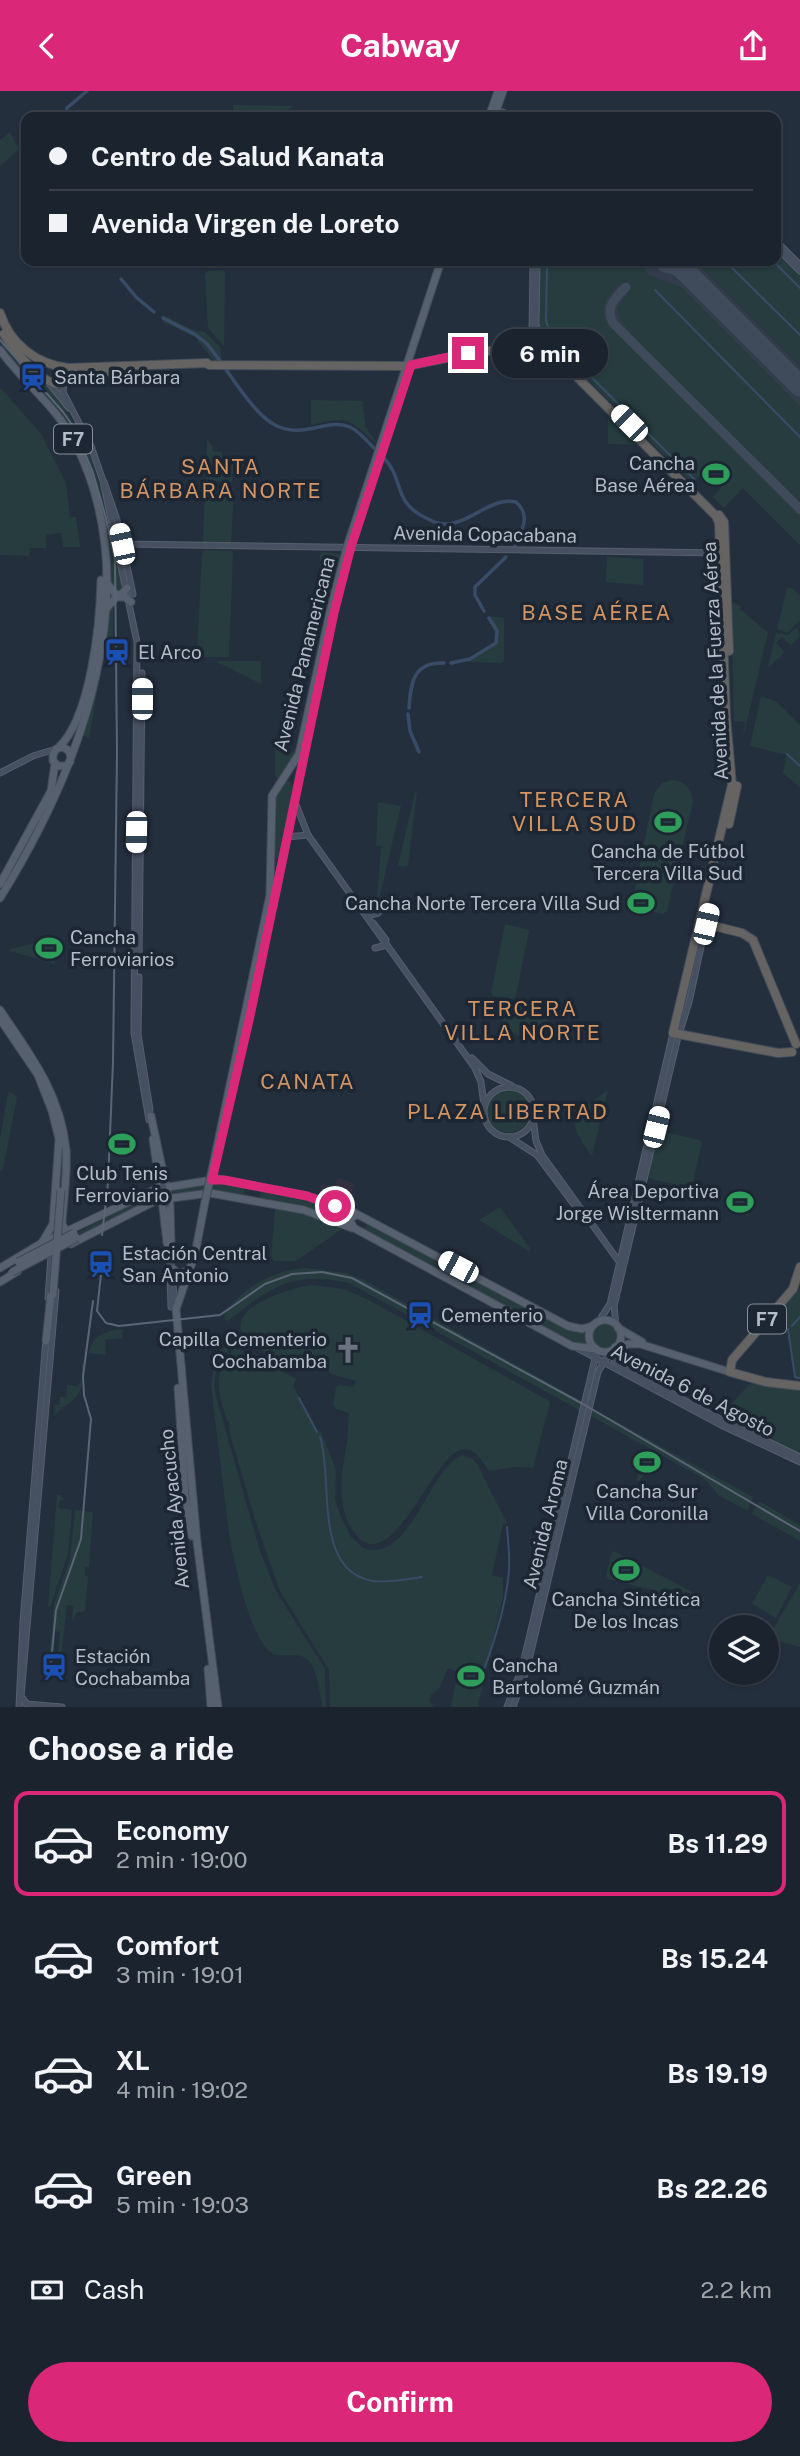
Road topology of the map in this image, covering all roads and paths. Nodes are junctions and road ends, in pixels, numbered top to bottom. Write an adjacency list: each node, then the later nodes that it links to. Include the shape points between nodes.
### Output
1 (498, 91): 3 (main road)
2 (503, 91): 4 (main road)
3 (491, 112)
4 (495, 112)
5 (781, 249): 9 (main road)
6 (441, 266): 16 (main road, Avenida Panamericana)
7 (535, 266): 12 (main road)
8 (535, 266): 13 (main road)
9 (800, 268)
10 (0, 313): 18 (highway, via 20,347)
11 (0, 325): 20 (highway, via 14,350)
12 (538, 331): 13 (highway, Avenida de la Fuerza Aérea)
13 (542, 347): 16 (highway, via 481,348); 24 (highway, Avenida de la Fuerza Aérea, via 724,522)
14 (0, 350): 25 (main road, F7, via 57,415 83,460 102,530)
15 (0, 358): 29 (main road, F7, via 45,406 73,447 89,491 100,550 95,646 77,721)
16 (407, 364): 17 (highway); 23 (main road, Avenida Panamericana)
17 (209, 365): 18 (highway); 19 (highway, via 76,374)
18 (58, 366): 19 (highway); 20 (highway, via 46,373)
19 (65, 379): 20 (highway, via 57,385); 21 (main road, via 63,392)
20 (48, 382): 21 (main road)
21 (71, 410): 22 (main road, via 91,446 110,497)
22 (120, 545): 23 (main road, Avenida Copacabana); 26 (main road); 54 (main road, via 141,647 138,1030)
23 (348, 549): 24 (main road, Avenida Copacabana); 34 (main road, Avenida Panamericana, via 299,754); 35 (main road, Avenida Panamericana)
24 (723, 553): 45 (highway, Avenida de la Fuerza Aérea, via 737,783); 50 (highway, Avenida de la Fuerza Aérea, via 732,785)
25 (106, 576): 26 (main road, via 114,593 122,594); 28 (main road, F7)
26 (127, 588): 27 (main road)
27 (131, 602): 28 (main road, via 122,596 114,598); 61 (main road, via 138,659 134,1033)
28 (104, 615): 31 (main road, F7, via 91,696)
29 (57, 749): 30 (main road); 31 (main road, via 69,751); 32 (main road, F7)
30 (33, 757): 32 (main road); 33 (main road)
31 (71, 760): 32 (main road, via 64,766); 42 (main road, F7, via 43,825)
32 (54, 762): 41 (main road, F7, via 51,791)
33 (0, 773)
34 (281, 780): 35 (main road, via 292,780); 39 (main road, Avenida Panamericana, via 272,796)
35 (297, 786): 36 (main road, Avenida Panamericana)
36 (295, 799): 37 (main road); 38 (main road, Avenida Panamericana)
37 (308, 835): 38 (main road); 44 (main road)
38 (287, 837): 40 (main road, Avenida Panamericana)
39 (271, 861): 40 (main road); 57 (main road, Avenida Panamericana, via 267,913)
40 (282, 862): 56 (main road, Avenida Panamericana)
41 (0, 884)
42 (0, 898)
43 (378, 913): 44 (main road)
44 (369, 919): 46 (main road); 52 (main road, via 477,1064)
45 (706, 924): 50 (main road, Avenida de la Fuerza Aérea); 51 (highway, via 752,940)
46 (387, 945): 47 (main road); 53 (main road, via 475,1068)
47 (375, 948)
48 (0, 1010): 59 (main road, via 47,1083 60,1118)
49 (0, 1020): 59 (main road, via 38,1075)
50 (677, 1033): 51 (highway, via 778,1053); 77 (main road, Avenida de la Fuerza Aérea); 79 (main road, Avenida de la Fuerza Aérea)
51 (797, 1049)
52 (512, 1087): 53 (main road, via 496,1089); 55 (main road, via 529,1097)
53 (484, 1105): 58 (main road, via 489,1128)
54 (151, 1116): 61 (main road); 64 (main road)
55 (533, 1118): 58 (main road, via 524,1132); 77 (main road, via 542,1155)
56 (226, 1120): 60 (main road, Avenida Panamericana); 62 (main road)
57 (219, 1129): 60 (main road, Avenida Panamericana); 62 (main road)
58 (509, 1137): 79 (main road, via 541,1159)
59 (62, 1139): 74 (main road, via 66,1158 62,1224); 76 (main road, via 53,1224); 90 (main road, bridge)
60 (218, 1142): 73 (main road, Avenida Panamericana, bridge)
61 (154, 1143): 64 (main road); 75 (main road, bridge)
62 (209, 1181): 63 (main road, Avenida 6 de Agosto); 64 (main road, Avenida 6 de Agosto)
63 (248, 1184): 65 (main road, Avenida 6 de Agosto); 68 (main road)
64 (163, 1187): 67 (main road); 70 (main road); 74 (main road, Avenida 6 de Agosto)
65 (261, 1187): 69 (main road); 71 (main road, Avenida 6 de Agosto, via 307,1196)
66 (206, 1194): 67 (main road, Avenida 6 de Agosto); 68 (main road, Avenida 6 de Agosto); 73 (main road)
67 (166, 1199): 70 (main road, Avenida 6 de Agosto); 75 (main road)
68 (244, 1199): 69 (main road, Avenida 6 de Agosto)
69 (255, 1201): 72 (main road, Avenida 6 de Agosto, via 312,1212)
70 (151, 1203): 74 (main road, Avenida 6 de Agosto)
71 (359, 1215): 72 (main road, via 350,1219); 88 (main road, Avenida 6 de Agosto, via 568,1327)
72 (354, 1228): 92 (main road, Avenida 6 de Agosto, via 572,1346)
73 (197, 1234): 83 (main road, Avenida Panamericana); 86 (main road, Avenida Panamericana, via 191,1267)
74 (72, 1237): 76 (main road, Avenida 6 de Agosto); 78 (main road, Avenida 6 de Agosto); 78 (main road, via 55,1241); 82 (main road, Avenida 6 de Agosto, bridge); 84 (main road, Avenida 6 de Agosto, bridge)
75 (169, 1242): 81 (main road); 86 (main road)
76 (40, 1244): 82 (main road, Avenida 6 de Agosto)
77 (618, 1253): 79 (main road, Avenida de la Fuerza Aérea)
78 (55, 1255): 84 (main road, Avenida 6 de Agosto); 90 (main road)
79 (620, 1266): 87 (main road, Avenida de la Fuerza Aérea, via 610,1304); 89 (main road, Avenida de la Fuerza Aérea, via 614,1306)
80 (800, 1267): 93 (highway, F7, via 793,1289 732,1360)
81 (173, 1269): 83 (main road, via 178,1274); 85 (main road)
82 (0, 1270)
83 (184, 1272): 85 (main road, Avenida Panamericana)
84 (0, 1280)
85 (174, 1298): 86 (main road, Avenida Panamericana)
86 (173, 1308): 100 (main road, Avenida Ayacucho, via 185,1494); 101 (main road, Avenida Ayacucho)
87 (600, 1321): 88 (main road); 89 (main road)
88 (592, 1326): 92 (main road, via 589,1338)
89 (617, 1327): 91 (main road, via 620,1337); 93 (main road, via 638,1340)
90 (49, 1341): 96 (main road)
91 (613, 1349): 92 (main road); 93 (main road, via 640,1344); 95 (main road, Avenida 6 de Agosto, via 613,1359 620,1366)
92 (598, 1355): 95 (main road, Avenida 6 de Agosto, via 711,1419); 102 (main road, Avenida Aroma, via 598,1372 527,1668)
93 (730, 1370): 94 (highway)
94 (800, 1384)
95 (800, 1460)
96 (25, 1625): 97 (main road, via 21,1696); 98 (main road)
97 (27, 1704): 98 (main road); 99 (main road)
98 (19, 1705)
99 (62, 1707)
100 (211, 1707)
101 (218, 1707)
102 (510, 1707)

